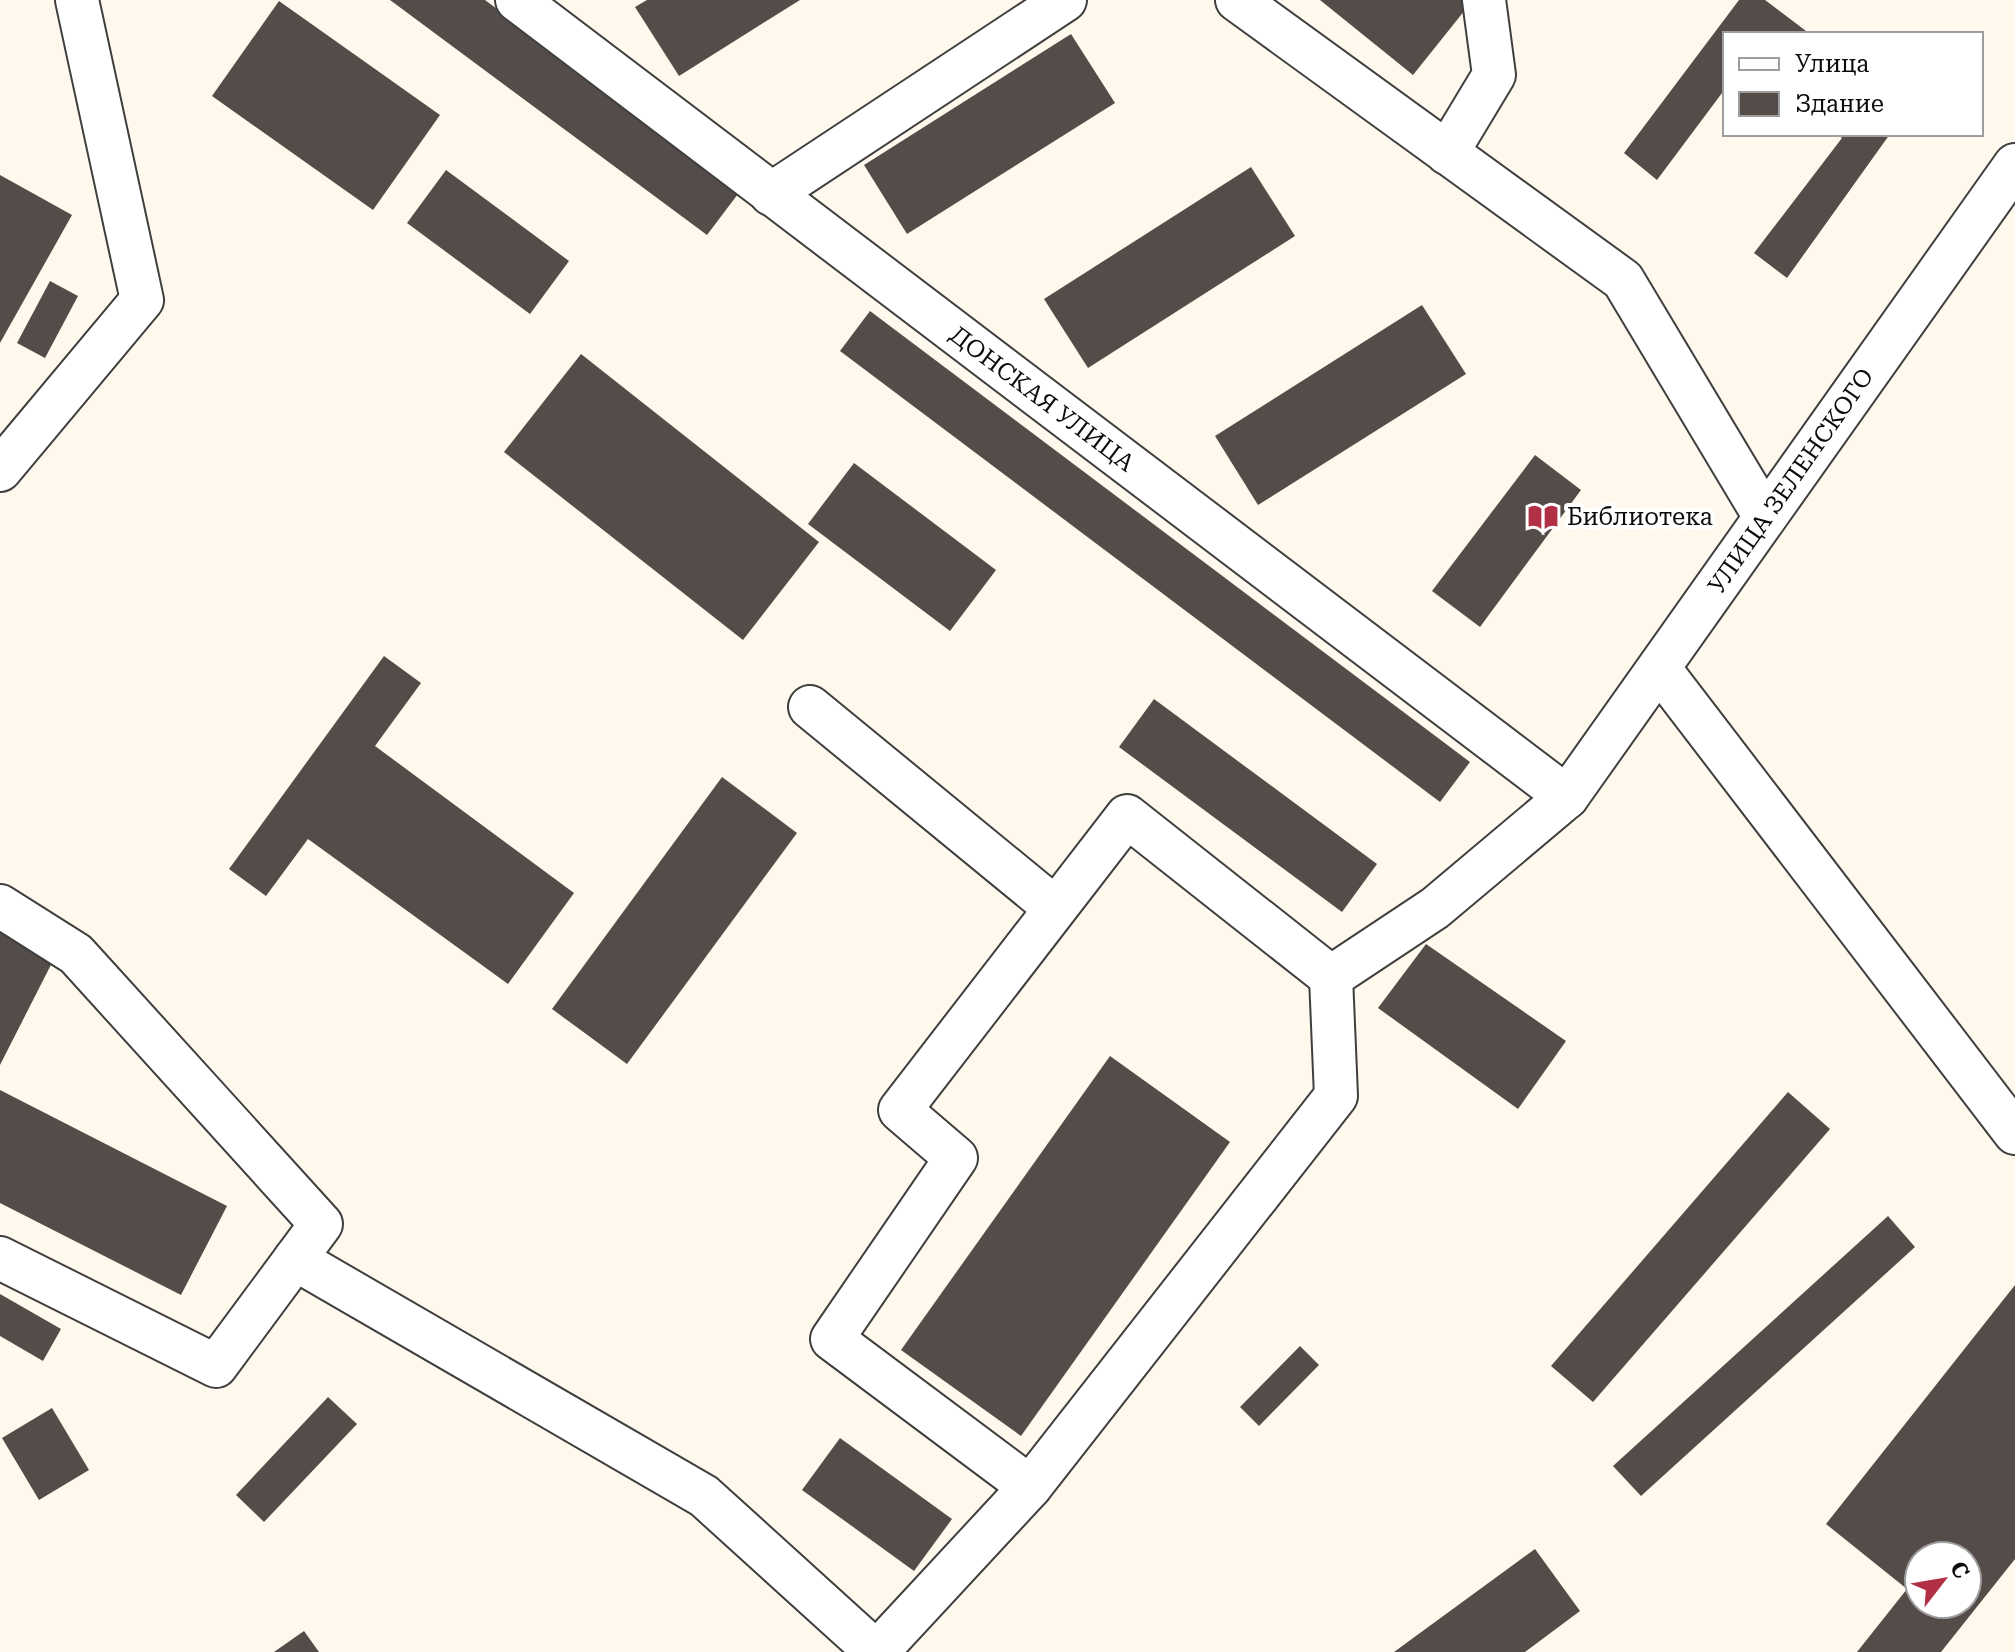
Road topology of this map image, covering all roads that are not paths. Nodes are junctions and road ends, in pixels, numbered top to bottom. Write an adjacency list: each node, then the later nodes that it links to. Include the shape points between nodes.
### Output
1 (77, 0): 9 (street, via 142,300)
2 (1065, 0): 8 (street)
3 (1237, 0): 6 (street)
4 (1484, 0): 6 (street, via 1494,75)
5 (540, 6): 8 (street, ДОНСКАЯ УЛИЦА)
6 (1447, 153): 10 (street, via 1623,280)
7 (2015, 165): 10 (street, УЛИЦА ЗЕЛЕНСКОГО)
8 (771, 194): 13 (street, ДОНСКАЯ УЛИЦА)
9 (0, 470)
10 (1765, 517): 11 (street, УЛИЦА ЗЕЛЕНСКОГО)
11 (1659, 668): 13 (street, УЛИЦА ЗЕЛЕНСКОГО); 17 (street)
12 (810, 707): 15 (street)
13 (1567, 797): 16 (street, УЛИЦА ЗЕЛЕНСКОГО, via 1435,908)
14 (0, 906): 19 (street, via 76,954 321,1224)
15 (1055, 908): 16 (street, via 1127,816); 20 (street, via 900,1110 956,1158 832,1339)
16 (1331, 977): 20 (street, via 1336,1096)
17 (2015, 1133)
18 (0, 1258): 19 (street, via 216,1366)
19 (295, 1259): 21 (street, via 704,1496)
20 (1030, 1487): 21 (street)
21 (876, 1652)

